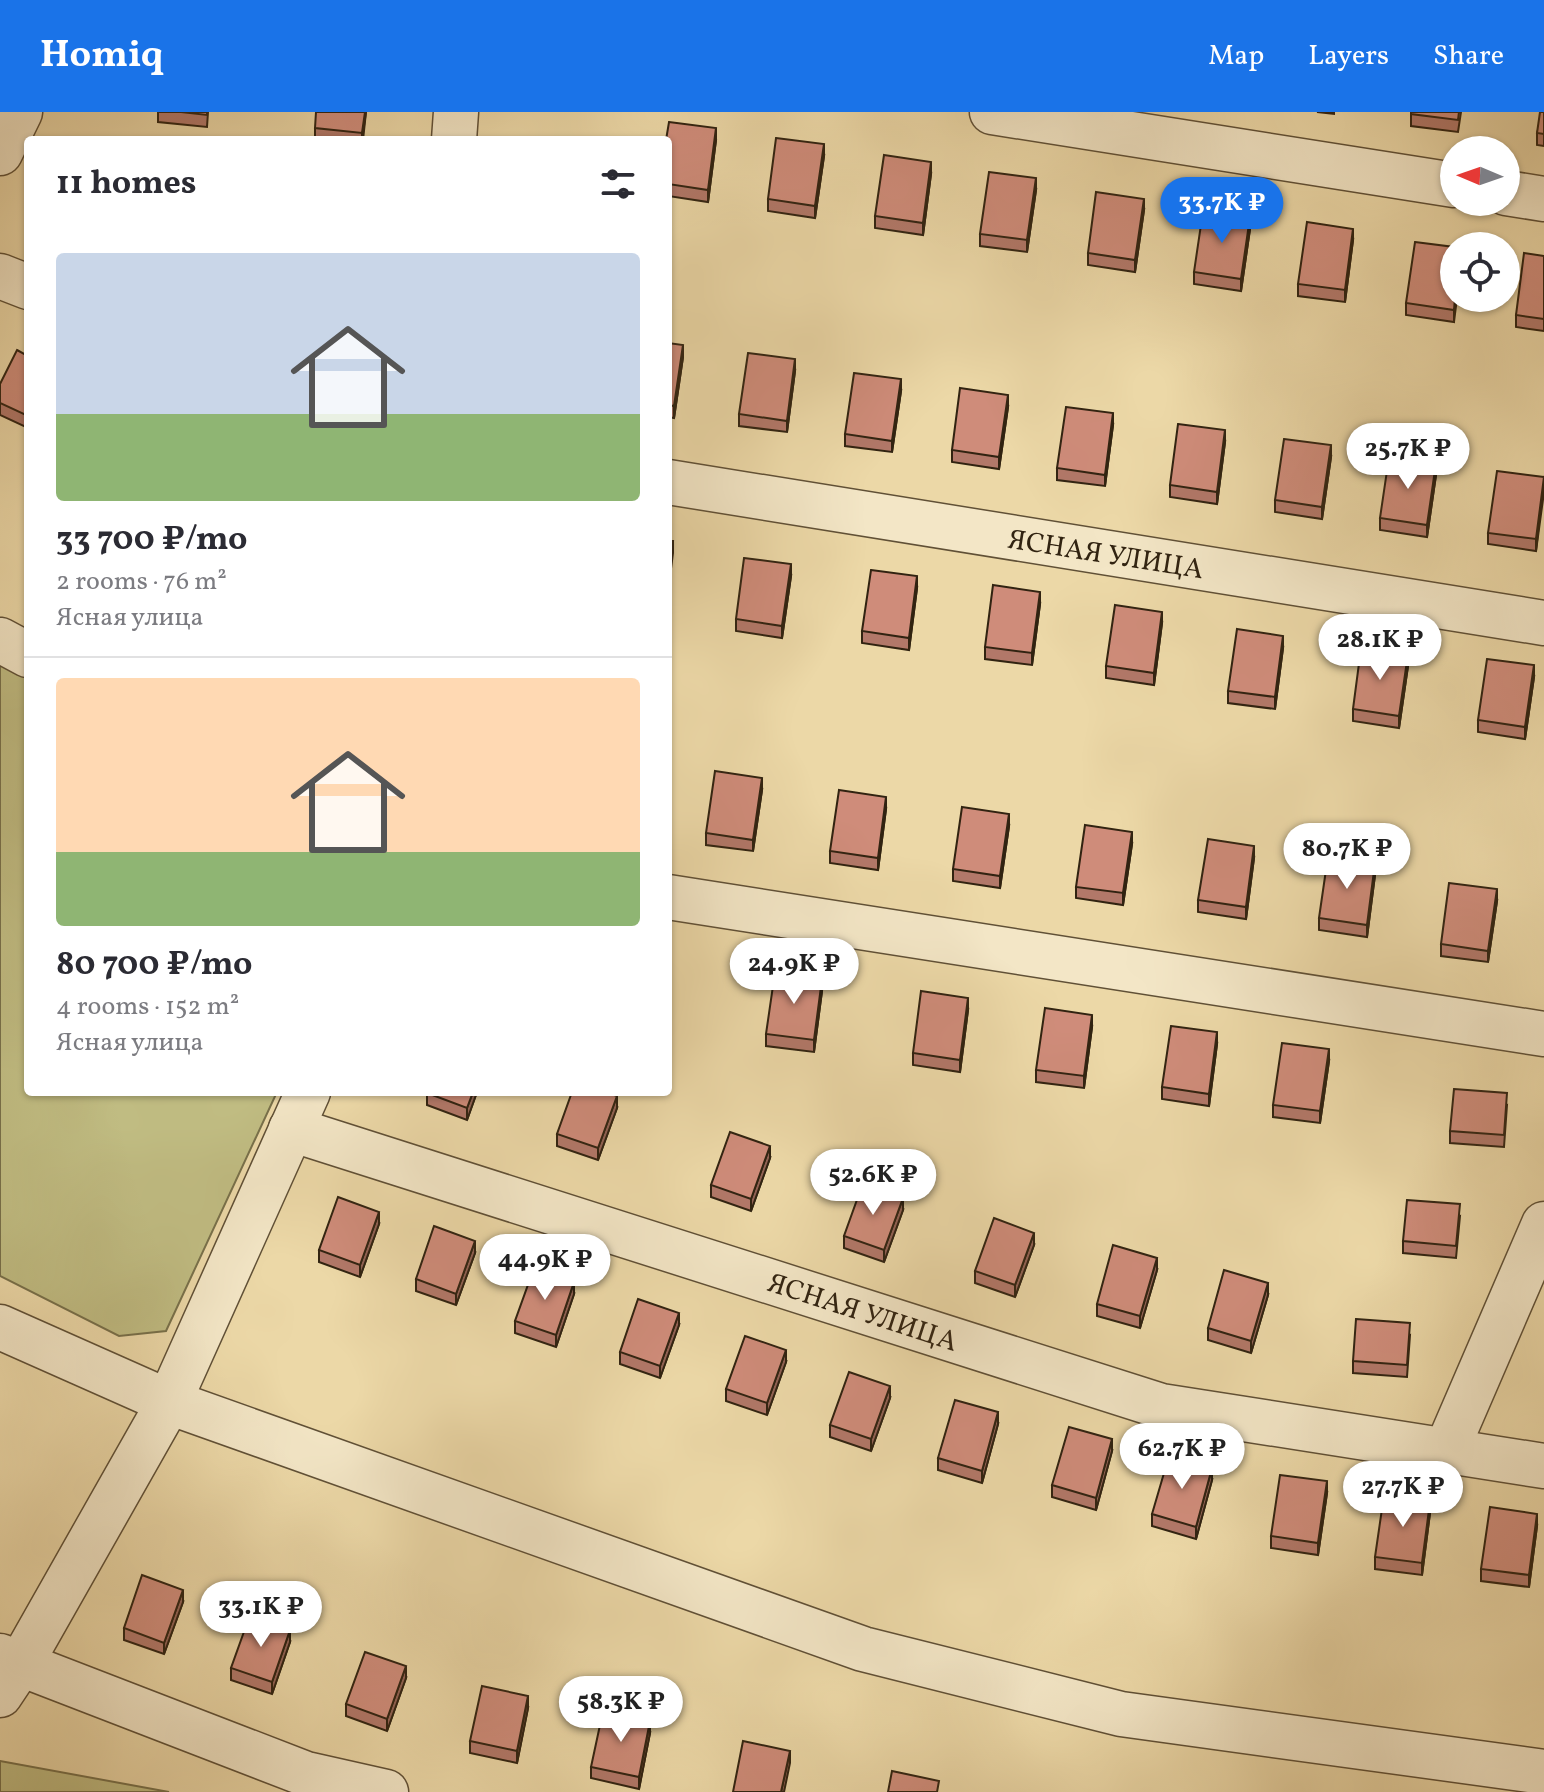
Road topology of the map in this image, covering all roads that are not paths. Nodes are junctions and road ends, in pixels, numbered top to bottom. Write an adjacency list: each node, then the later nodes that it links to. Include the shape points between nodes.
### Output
1 (20, 112): 5 (street)
2 (456, 112): 4 (street)
3 (992, 112): 6 (street)
4 (454, 136)
5 (0, 153)
6 (1440, 183)
7 (1520, 195): 8 (street)
8 (1544, 199)
9 (0, 276): 10 (street)
10 (24, 285)
11 (672, 483): 12 (street, ЯСНАЯ УЛИЦА)
12 (1544, 623)
13 (0, 640): 14 (street)
14 (24, 653)
15 (672, 898): 16 (street)
16 (1544, 1034)
17 (299, 1110): 20 (street); 21 (street, ЯСНАЯ УЛИЦА, via 1161,1406)
18 (1544, 1224): 21 (street)
19 (0, 1327): 20 (street)
20 (169, 1402): 23 (street); 24 (street, via 863,1649 1121,1714)
21 (1446, 1451): 22 (street, ЯСНАЯ УЛИЦА)
22 (1544, 1466)
23 (7, 1672): 25 (street, via 306,1774)
24 (1544, 1772)
25 (386, 1792)

